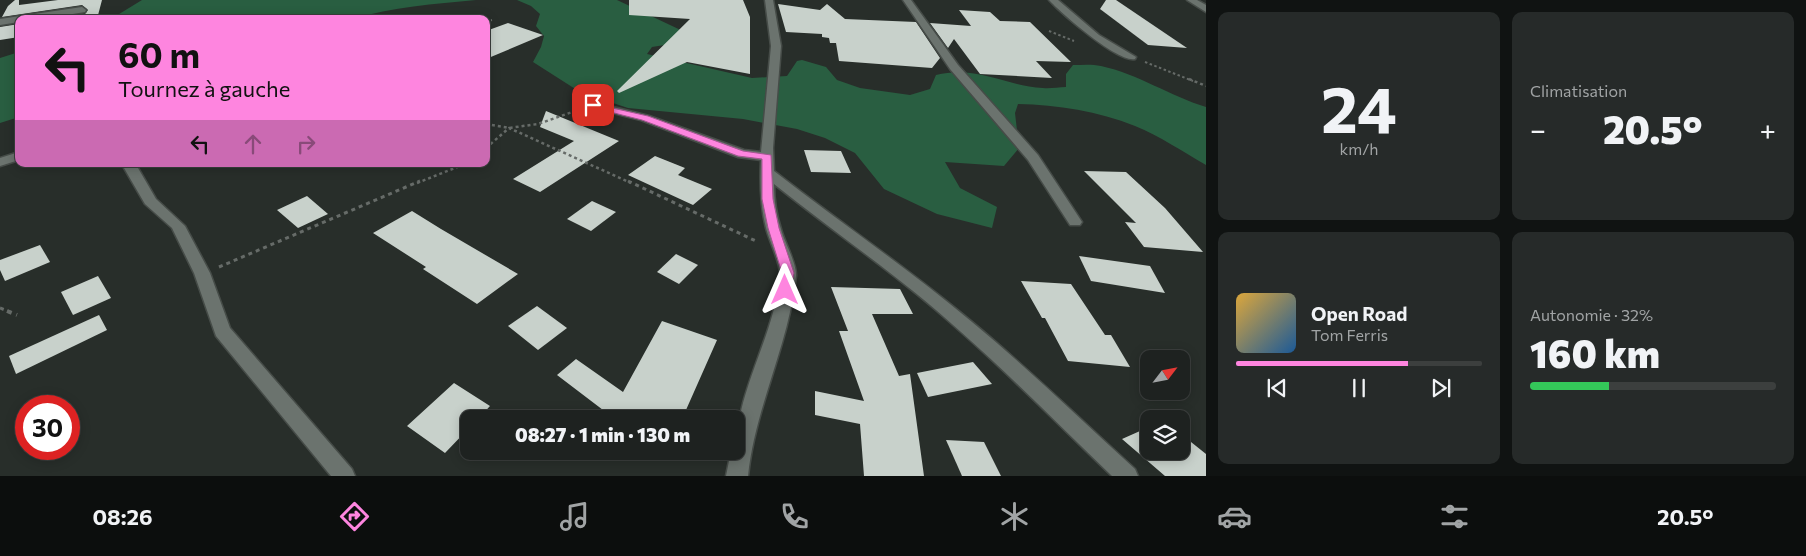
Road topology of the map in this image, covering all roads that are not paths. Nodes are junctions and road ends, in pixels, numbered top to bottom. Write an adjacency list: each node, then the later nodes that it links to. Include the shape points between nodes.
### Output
1 (769, 0): 14 (street, via 776,46)
2 (907, 0): 16 (street, via 954,67 1033,158)
3 (1053, 0): 10 (street, via 1096,37)
4 (1191, 0): 5 (street)
5 (1205, 8)
6 (82, 10): 7 (street)
7 (49, 15)
8 (15, 20): 9 (street)
9 (0, 22)
10 (1131, 57)
11 (593, 105): 14 (street, via 645,118)
12 (15, 157): 13 (street)
13 (0, 162)
14 (767, 164): 18 (street, via 767,199 788,273 780,323 758,386); 19 (street, via 823,216 884,259 967,326)
15 (132, 167): 17 (street, via 150,200 178,226 202,274 222,331)
16 (1075, 222)
17 (344, 476)
18 (737, 476)
19 (1127, 476)

